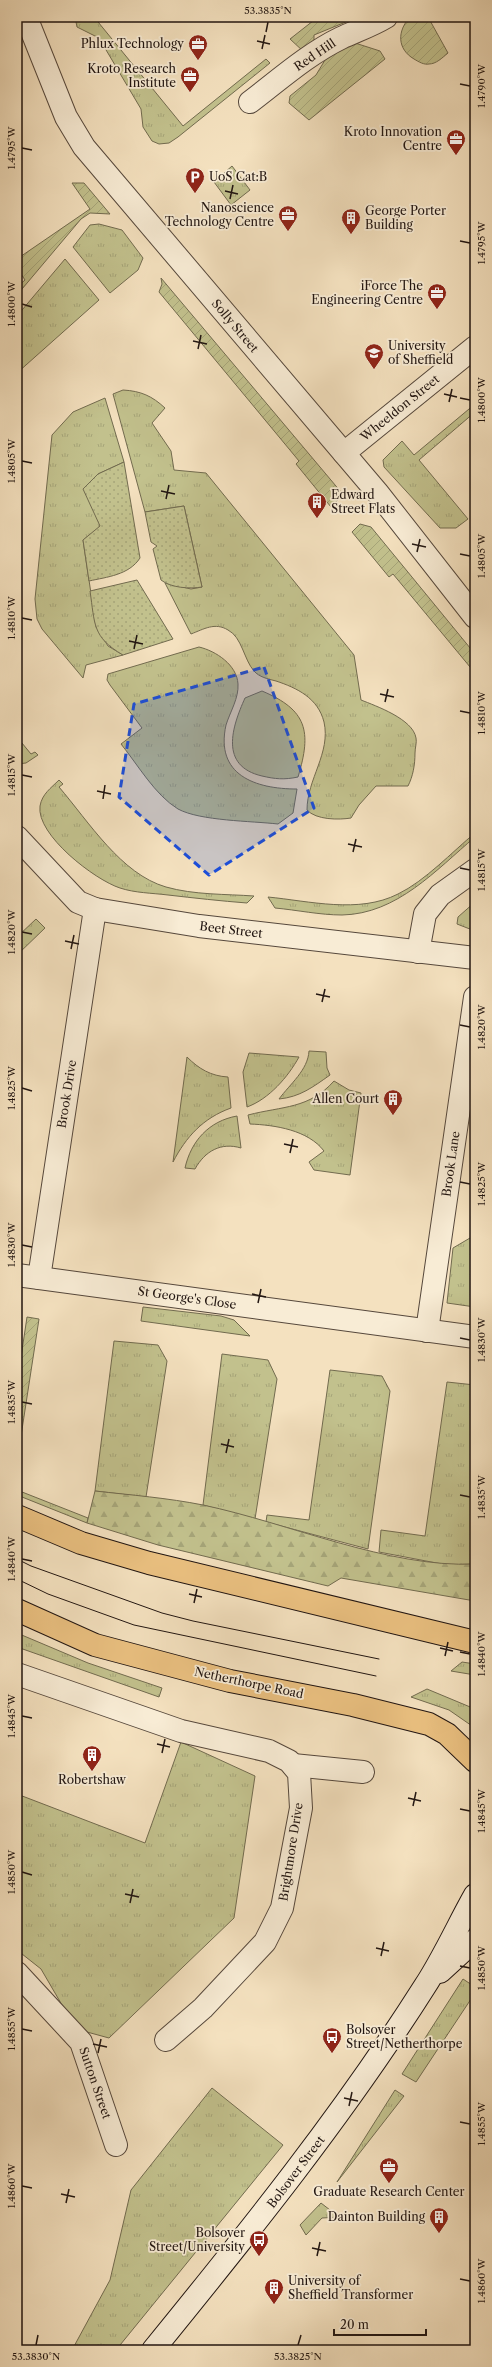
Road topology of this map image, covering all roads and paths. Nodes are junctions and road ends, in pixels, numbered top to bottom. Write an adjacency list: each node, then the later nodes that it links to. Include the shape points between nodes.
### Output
1 (26, 17): 5 (street, Solly Street, via 66,117 84,147)
2 (386, 17): 3 (street, Red Hill, via 340,38)
3 (250, 102)
4 (475, 347): 5 (street, Wheeldon Street)
5 (344, 454): 6 (street, Solly Street)
6 (475, 617)
7 (17, 837): 9 (street, Beet Street, via 78,902)
8 (475, 870): 10 (street, via 440,896 425,914)
9 (95, 909): 10 (street, Beet Street, via 199,926); 14 (street, Brook Drive)
10 (418, 952): 11 (street, Beet Street)
11 (475, 958)
12 (475, 997): 15 (street, Brook Lane)
13 (17, 1275): 14 (street, St George's Close)
14 (39, 1278): 15 (street, St George's Close)
15 (428, 1331): 16 (street, St George's Close)
16 (475, 1337)
17 (17, 1516): 19 (highway, via 81,1543 149,1563)
18 (17, 1610): 21 (highway, Netherthorpe Road, via 95,1645 230,1680 353,1705 429,1724 447,1734)
19 (475, 1642)
20 (17, 1674): 22 (street, via 181,1731 269,1750)
21 (475, 1761)
22 (293, 1765): 23 (street); 28 (street, Brightmore Drive, via 299,1773 301,1808 282,1908 265,1942 203,2008)
23 (363, 1772)
24 (475, 1895): 27 (street)
25 (475, 1940): 27 (street)
26 (17, 1973): 29 (street, Sutton Street, via 81,2042)
27 (426, 1985): 30 (street, Bolsover Street, via 327,2131 267,2210)
28 (166, 2040)
29 (116, 2145)
30 (153, 2350)

